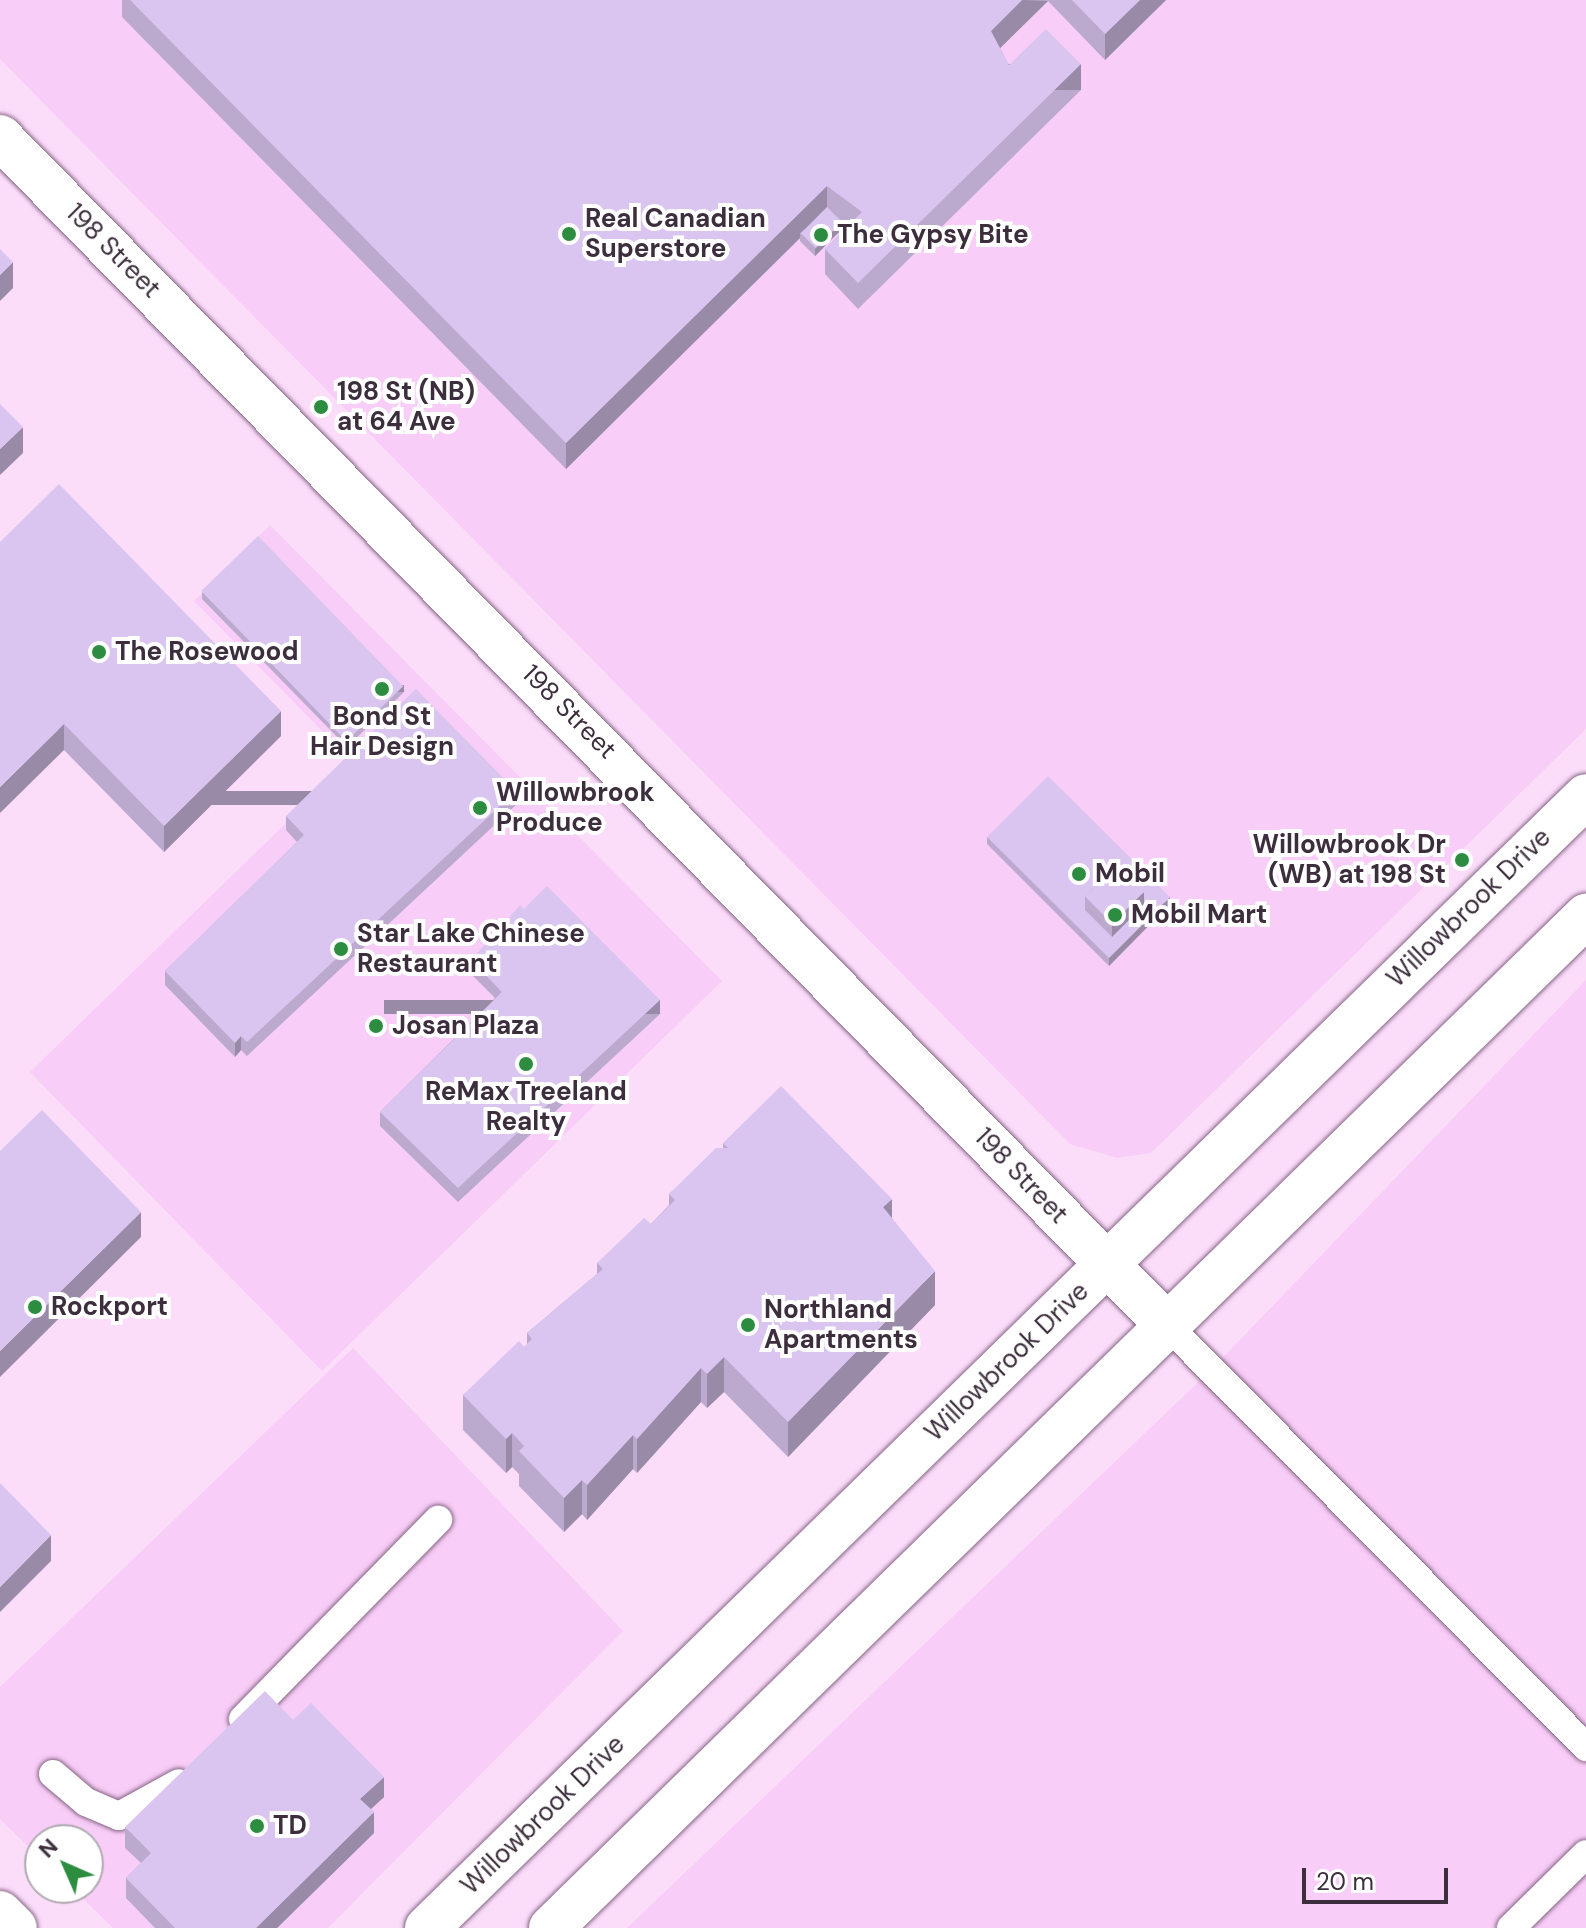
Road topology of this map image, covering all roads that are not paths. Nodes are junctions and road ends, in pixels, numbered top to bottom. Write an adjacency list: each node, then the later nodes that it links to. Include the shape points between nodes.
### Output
1 (0, 137): 4 (main road, 198 Street)
2 (1586, 796): 4 (main road, Willowbrook Drive)
3 (1586, 916): 5 (main road)
4 (1107, 1265): 5 (main road, 198 Street); 14 (main road, Willowbrook Drive)
5 (1167, 1325): 8 (lane); 15 (main road)
6 (438, 1520): 7 (lane)
7 (219, 1743)
8 (1586, 1747)
9 (198, 1764): 10 (lane, via 166,1796 119,1816 86,1802)
10 (53, 1774)
11 (1586, 1854): 16 (lane)
12 (0, 1913): 13 (main road)
13 (15, 1928)
14 (427, 1928)
15 (551, 1928)
16 (1511, 1928)

